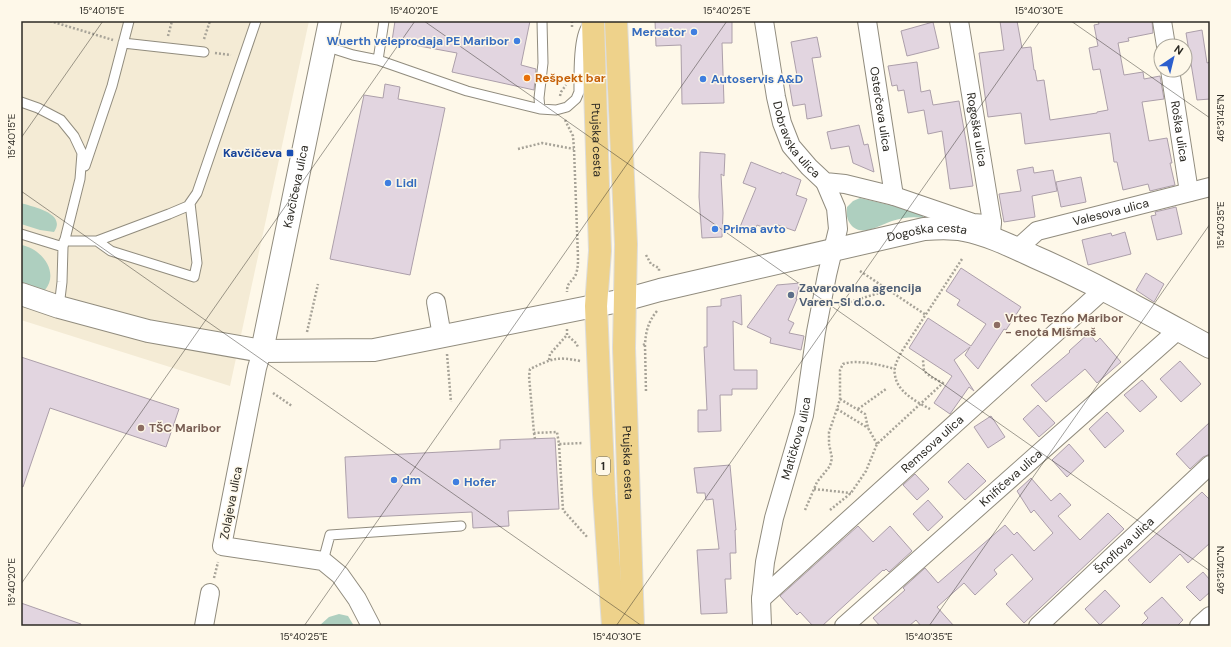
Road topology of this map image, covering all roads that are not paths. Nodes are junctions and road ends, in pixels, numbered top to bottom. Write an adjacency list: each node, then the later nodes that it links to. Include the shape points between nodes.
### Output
1 (128, 21): 13 (lane)
2 (256, 21): 25 (lane, via 198,193)
3 (330, 21): 14 (street, Kavčičeva ulica)
4 (384, 21): 16 (lane)
5 (542, 21): 19 (lane)
6 (592, 21): 19 (lane, via 585,28 581,40 579,92 576,99 560,113); 36 (main road, Ptujska cesta / 1, via 600,251)
7 (616, 21): 34 (main road, Ptujska cesta / 1, via 626,244)
8 (764, 21): 21 (street, Dobravska ulica, via 782,124 791,146)
9 (867, 21): 24 (street, Osterčeva ulica)
10 (959, 21): 26 (street, Rogoška ulica)
11 (1162, 21): 12 (street)
12 (1165, 38)
13 (123, 43): 15 (lane); 20 (lane, via 112,86)
14 (325, 46): 16 (lane); 41 (street, Kavčičeva ulica)
15 (202, 52)
16 (378, 60): 19 (lane, via 467,91)
17 (1171, 78): 23 (street, Roška ulica)
18 (21, 102): 20 (lane, via 61,120 74,136 82,153)
19 (540, 109)
20 (80, 179): 29 (lane)
21 (825, 182): 24 (street, Dobravska ulica, via 845,184); 31 (street, Dobravska ulica, via 836,208 838,229)
22 (1210, 187): 23 (street, Valesova ulica)
23 (1189, 192): 30 (street, Valesova ulica, via 1037,231)
24 (894, 196): 26 (street, Dobravska ulica, via 973,223 986,224)
25 (190, 203): 28 (lane, via 169,214); 28 (lane, via 197,263 194,277 111,251)
26 (991, 230): 30 (street, Dogoška cesta); 31 (street, Dogoška cesta, via 924,229)
27 (21, 234): 29 (lane)
28 (97, 241): 29 (lane)
29 (64, 244): 37 (lane)
30 (1018, 249): 32 (street, Dogoška cesta)
31 (832, 250): 34 (street, Dogoška cesta); 46 (street, Matičkova ulica, via 816,332 804,416 774,518)
32 (1103, 290): 38 (street, Dogoška cesta); 46 (street, Remsova ulica)
33 (21, 294): 37 (street)
34 (624, 300): 36 (street); 51 (main road, Ptujska cesta / 1)
35 (436, 302): 39 (street)
36 (596, 306): 39 (street, via 568,303); 50 (main road, Ptujska cesta / 1)
37 (59, 307): 41 (street, via 148,331)
38 (1178, 330): 40 (street, Dogoška cesta); 53 (street, Knifičeva ulica)
39 (445, 345): 41 (street, via 374,350)
40 (1210, 348)
41 (262, 351): 44 (street, Zolajeva ulica, via 222,546)
42 (1210, 465): 54 (street, Šnoflova ulica)
43 (461, 526): 44 (lane, via 330,534)
44 (323, 561): 49 (street, via 340,575 357,599)
45 (210, 592): 48 (street)
46 (761, 599): 52 (street, Matičkova ulica)
47 (1210, 616): 55 (street)
48 (204, 626)
49 (371, 626)
50 (613, 626)
51 (633, 626)
52 (762, 626)
53 (844, 626)
54 (1038, 626)
55 (1199, 626)

